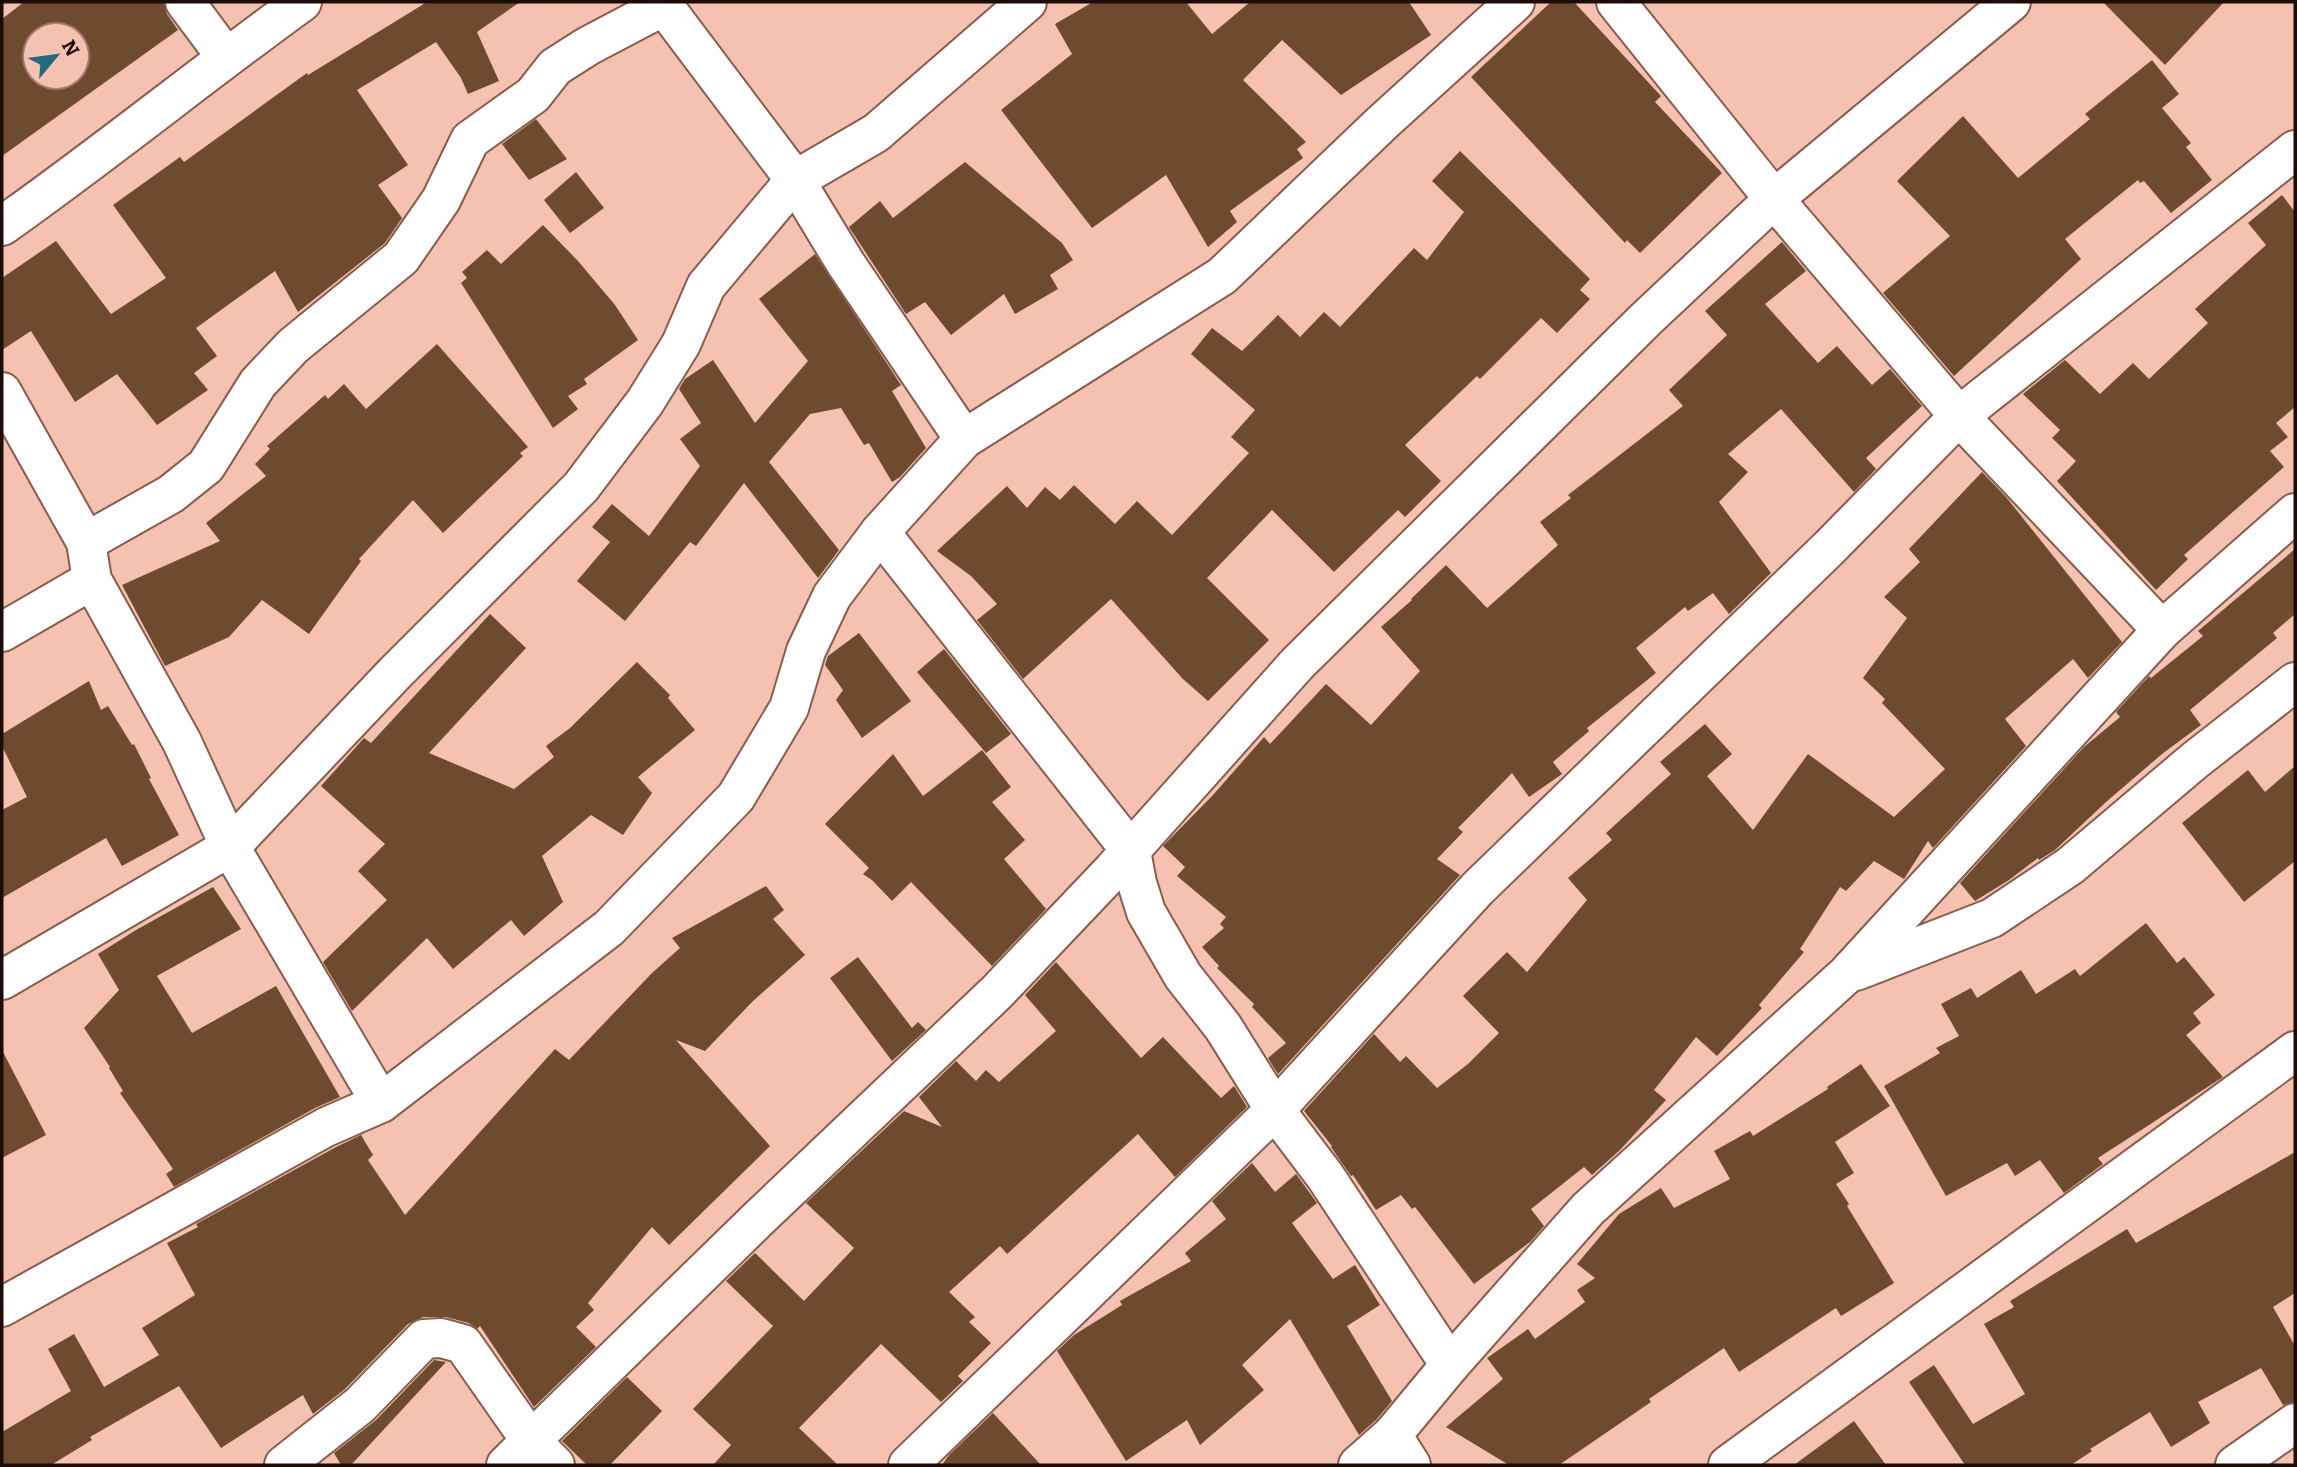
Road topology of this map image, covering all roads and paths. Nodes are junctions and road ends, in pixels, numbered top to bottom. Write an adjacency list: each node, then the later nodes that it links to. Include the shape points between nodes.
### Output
1 (185, 2): 8 (street)
2 (302, 2): 8 (street)
3 (1027, 2): 10 (street, via 876,134)
4 (1515, 2): 15 (street, via 1222,275)
5 (1616, 2): 11 (street)
6 (2011, 2): 11 (street)
7 (662, 4): 10 (street); 18 (street, via 555,67 534,94 470,140 441,200 401,258 293,346 258,383 206,466 171,494)
8 (226, 57): 12 (street)
9 (2295, 150): 14 (street)
10 (795, 180): 15 (street, via 845,264); 23 (street, via 706,286 681,344 645,402 581,487)
11 (1774, 200): 14 (street); 24 (street, via 1646,319 1297,664)
12 (2, 226)
13 (2, 393): 18 (street)
14 (1959, 416): 20 (street); 29 (street, via 1477,889)
15 (964, 439): 17 (street)
16 (2295, 513): 20 (street)
17 (880, 532): 24 (street); 28 (street, via 832,596 806,651 789,708 736,797 608,928)
18 (86, 541): 19 (street)
19 (92, 580): 21 (street); 23 (street, via 182,742)
20 (2162, 630): 25 (street)
21 (2, 632)
22 (2295, 682): 25 (street, via 2070,866 1992,918)
23 (230, 847): 26 (street); 28 (street)
24 (1131, 850): 29 (street, via 1146,912 1182,976 1223,1027); 34 (street, via 997,992 767,1211)
25 (1847, 974): 31 (street, via 1588,1209)
26 (2, 980)
27 (2295, 1051): 38 (street)
28 (381, 1103): 30 (street, via 326,1127)
29 (1275, 1110): 31 (street, via 1325,1176); 36 (street)
30 (2, 1307)
31 (1450, 1365): 33 (street)
32 (2295, 1423): 39 (street)
33 (1401, 1450): 37 (street)
34 (531, 1457): 35 (street, via 463,1344 441,1338 424,1339 360,1405)
35 (284, 1465)
36 (908, 1465)
37 (1359, 1465)
38 (1728, 1465)
39 (2235, 1465)

